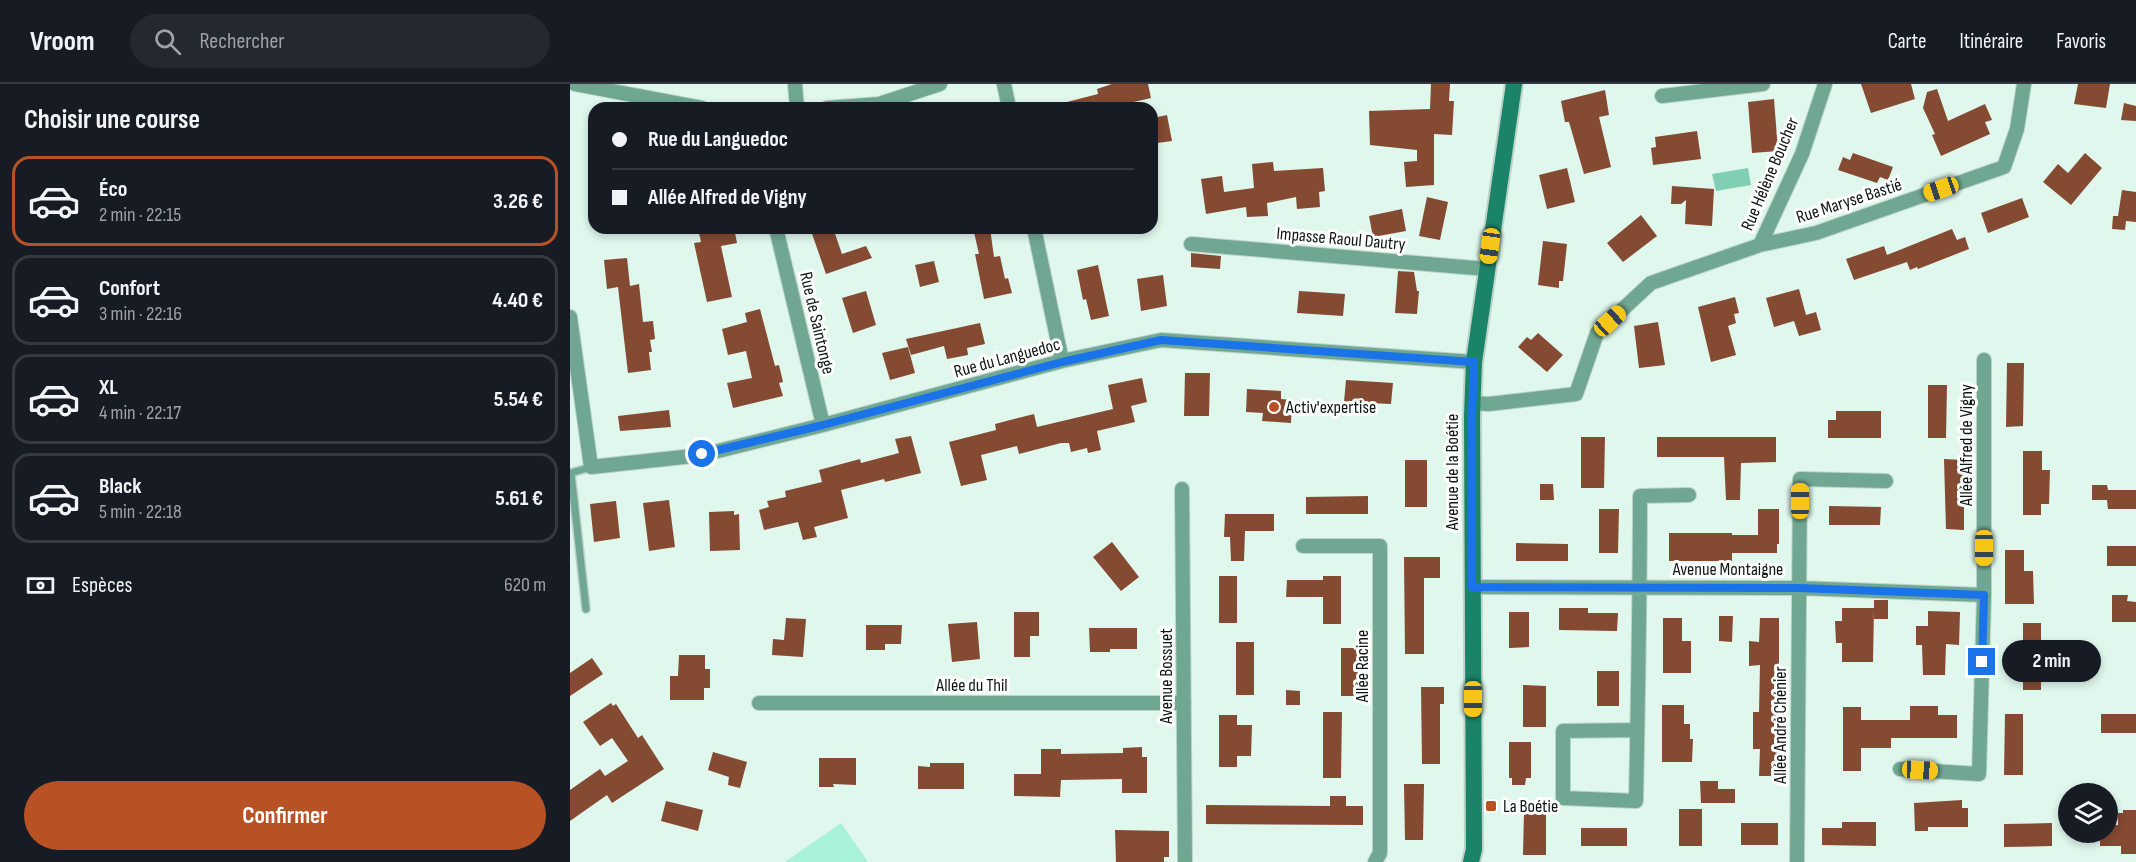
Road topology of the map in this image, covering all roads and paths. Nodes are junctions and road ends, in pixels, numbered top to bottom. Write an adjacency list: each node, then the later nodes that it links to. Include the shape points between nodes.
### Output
1 (575, 84): 9 (street); 11 (street)
2 (795, 84): 12 (street)
3 (940, 84): 13 (street)
4 (1004, 84): 14 (street)
5 (1514, 84): 19 (main road, Avenue de la Boétie)
6 (1763, 84): 10 (street)
7 (1825, 84): 18 (street, Rue Hélène Boucher, via 1802,154)
8 (2024, 84): 18 (street, Rue Maryse Bastié, via 2017,129 2004,167 1816,233)
9 (570, 92)
10 (1662, 96)
11 (670, 102)
12 (796, 102)
13 (885, 102)
14 (1008, 102)
15 (777, 234): 25 (street, Rue de Saintonge)
16 (1035, 234): 22 (street)
17 (1191, 244): 19 (street, Impasse Raoul Dautry)
18 (1760, 245): 24 (street, Rue Hélène Boucher, via 1651,283 1597,333 1576,394)
19 (1487, 269): 23 (main road, Avenue de la Boétie)
20 (570, 317): 26 (street)
21 (1984, 360): 34 (street, Allée Alfred de Vigny)
22 (1062, 362): 23 (street, Rue du Languedoc, via 1161,340); 25 (street, Rue du Languedoc)
23 (1474, 362): 24 (main road, Avenue de la Boétie)
24 (1472, 404): 31 (main road, Avenue de la Boétie)
25 (823, 425): 26 (street, Rue du Languedoc, via 702,454)
26 (591, 467): 35 (lane, via 571,473)
27 (1886, 481): 33 (street, Allée André Chénier, via 1800,479)
28 (1182, 489): 37 (street, Avenue Bossuet)
29 (1689, 495): 32 (street, via 1640,496)
30 (1303, 546): 41 (street, Allée Racine, via 1380,546 1380,854)
31 (1472, 587): 32 (street, Avenue Montaigne); 42 (main road, Avenue de la Boétie)
32 (1640, 587): 33 (street, Avenue Montaigne); 38 (street)
33 (1799, 588): 34 (street, Avenue Montaigne); 43 (street, Allée André Chénier)
34 (1984, 595): 39 (street, Allée Alfred de Vigny, via 1979,774)
35 (586, 609)
36 (759, 703): 37 (street, Allée du Thil)
37 (1184, 703): 40 (street, Avenue Bossuet)
38 (1637, 730): 38 (street, via 1563,731 1563,798 1636,801)
39 (1900, 769)
40 (1185, 862)
41 (1375, 862)
42 (1471, 862)
43 (1797, 862)

